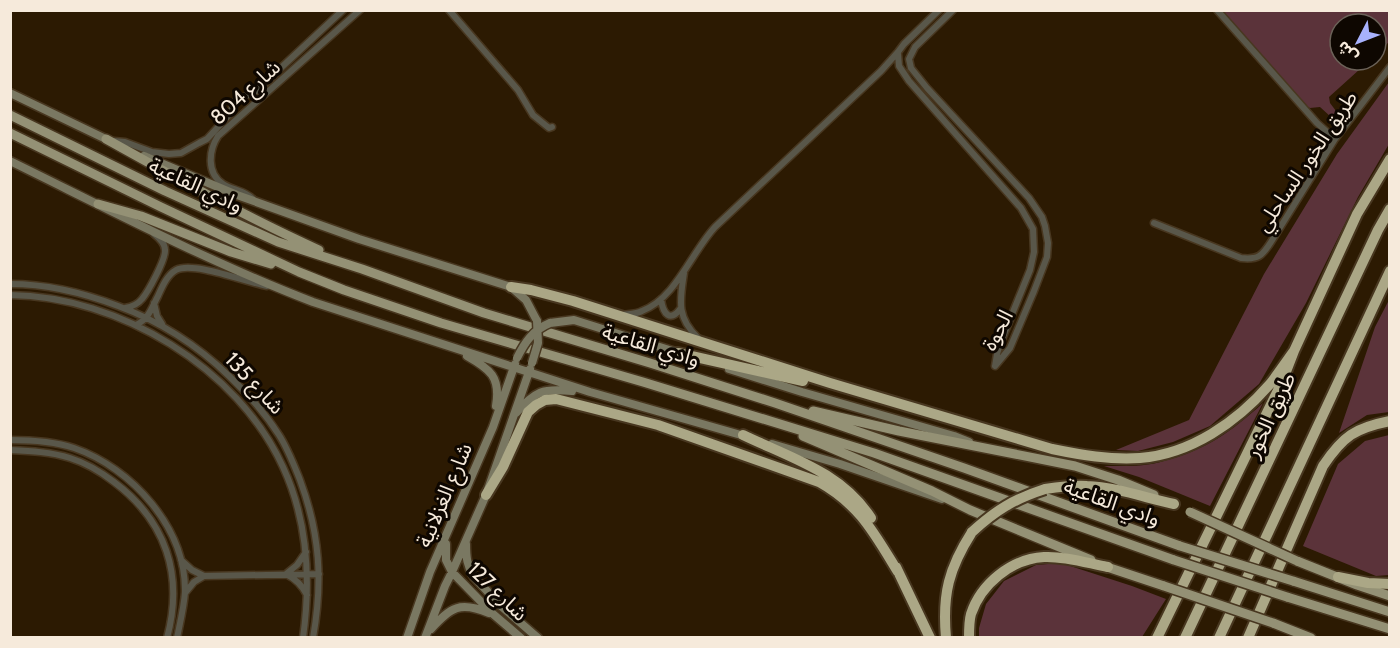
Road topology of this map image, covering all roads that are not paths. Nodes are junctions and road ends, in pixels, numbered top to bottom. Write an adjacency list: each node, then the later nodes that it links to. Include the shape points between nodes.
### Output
1 (343, 10): 15 (street, شارع 804, via 256,91 236,101 230,114 200,144 169,154)
2 (360, 10): 18 (street, شارع 804, via 214,143 211,164 217,178)
3 (449, 10): 12 (street, via 518,90 533,115)
4 (939, 10): 7 (street)
5 (953, 10): 8 (street, via 919,41)
6 (1217, 10): 14 (street)
7 (898, 52): 8 (street); 24 (street, via 715,227); 41 (street, الحوة, via 899,66 909,81 1021,208 1033,229 1032,261)
8 (912, 53): 43 (street, الحوة, via 910,64 918,78 1029,198 1046,226 1047,257)
9 (1389, 67): 14 (street, طريق الخور الساحلي)
10 (10, 93): 15 (street, وادي القاعية)
11 (10, 115): 23 (main road, وادي القاعية, via 278,242)
12 (552, 127)
13 (10, 133): 26 (main road, وادي القاعية)
14 (1335, 139): 21 (street, طريق الخور الساحلي, via 1266,250 1256,258 1241,258)
15 (108, 140): 18 (street, وادي القاعية); 23 (main road, via 278,231)
16 (1389, 159): 44 (highway, via 1357,214)
17 (10, 161): 19 (street)
18 (255, 201): 28 (street, وادي القاعية, via 359,239)
19 (98, 204): 22 (street); 26 (main road)
20 (1389, 209): 94 (highway, طريق الخور)
21 (1154, 223)
22 (146, 228): 29 (street); 33 (street, via 162,243 165,255 142,299)
23 (362, 269): 50 (main road, وادي القاعية, via 484,313)
24 (684, 269): 31 (street); 34 (street)
25 (1389, 271): 95 (highway)
26 (299, 272): 53 (main road, وادي القاعية, via 441,323)
27 (10, 284): 33 (street, شارع 135, via 50,288)
28 (512, 286): 35 (highway); 38 (street, via 526,300)
29 (276, 288): 32 (street, via 203,269 184,268 173,272); 42 (street)
30 (10, 295): 37 (street, شارع 135, via 75,304)
31 (661, 299): 34 (street, via 666,314 673,315); 35 (street, via 640,312)
32 (154, 303): 36 (street); 39 (street)
33 (125, 308): 36 (street, شارع 135)
34 (681, 308): 40 (street, via 688,329)
35 (620, 316): 40 (highway)
36 (147, 318): 37 (street); 39 (street, شارع 135)
37 (136, 324): 64 (street, شارع 135, via 195,360 233,395 263,433 290,483)
38 (538, 325): 45 (street, وادي القاعية, bridge, via 574,320); 46 (street, bridge); 47 (street, bridge, via 538,343)
39 (164, 327): 71 (street, شارع 135, via 223,370 257,404 278,433 309,505)
40 (701, 341): 48 (highway)
41 (1000, 344): 43 (street); 43 (street, الحوة, via 995,366)
42 (448, 345): 46 (street); 54 (street, via 494,376 497,400)
43 (1010, 348)
44 (1294, 351): 48 (highway, via 1270,384 1233,420 1174,451 1141,458 1052,449); 93 (highway)
45 (678, 353): 48 (highway); 57 (street, وادي القاعية)
46 (514, 367): 47 (street); 54 (street, شارع الغزلانية)
47 (528, 372): 49 (street); 51 (street, شارع الغزلانية)
48 (830, 383)
49 (590, 392): 51 (street, via 540,392); 55 (street)
50 (775, 403): 57 (main road); 79 (main road, وادي القاعية, bridge, via 1180,546)
51 (514, 416): 59 (street, شارع الغزلانية)
52 (1389, 421): 96 (highway, via 1351,434 1323,466)
53 (771, 422): 61 (main road); 81 (main road, وادي القاعية, bridge, via 874,453 1174,560)
54 (493, 427): 62 (street, شارع الغزلانية)
55 (743, 435): 61 (street); 68 (highway, via 825,473 842,485 870,516)
56 (10, 440): 65 (street, via 51,442 90,454 111,466 155,506)
57 (978, 446): 60 (main road, via 1097,472)
58 (10, 450): 83 (street, via 49,453 84,463 122,488 147,513 161,537 172,573 174,596)
59 (486, 495): 63 (street, شارع الغزلانية); 68 (highway, via 528,412 545,400 556,399 658,425 819,482 842,496 867,523)
60 (1174, 504): 73 (main road, bridge); 91 (highway, bridge, via 1111,488 1067,486 1046,489 1006,505 972,532 960,551 946,595)
61 (970, 510): 66 (main road)
62 (447, 534): 67 (street, شارع 127, via 445,556); 87 (street, شارع الغزلانية)
63 (465, 541): 67 (street, شارع الغزلانية); 78 (street, شارع 127, via 471,571)
64 (306, 552): 69 (street); 70 (street, شارع 135)
65 (180, 560): 72 (street); 75 (street)
66 (1108, 567): 92 (highway, via 1067,558 1042,557 1018,563 997,575 981,594 970,616); 97 (main road, bridge)
67 (452, 572): 80 (street, شارع 127); 82 (street, شارع الغزلانية)
68 (898, 572): 90 (highway)
69 (286, 574): 70 (street); 72 (street); 76 (street)
70 (307, 574): 71 (street); 76 (street, شارع 135)
71 (319, 574): 86 (street, شارع 135)
72 (204, 576): 75 (street)
73 (1338, 577): 74 (highway); 77 (main road)
74 (1389, 584)
75 (185, 594): 84 (street)
76 (308, 595): 85 (street, شارع 135)
77 (1389, 596)
78 (501, 606): 80 (street); 89 (street, شارع 127)
79 (1389, 612)
80 (493, 614): 82 (street, via 473,607 457,607 443,615); 88 (street, شارع 127)
81 (1389, 629)
82 (426, 636)
83 (167, 638)
84 (177, 638)
85 (303, 638)
86 (314, 638)
87 (407, 638)
88 (521, 638)
89 (538, 638)
90 (930, 638)
91 (946, 638)
92 (969, 638)
93 (1157, 638)
94 (1185, 638)
95 (1219, 638)
96 (1248, 638)
97 (1311, 638)

